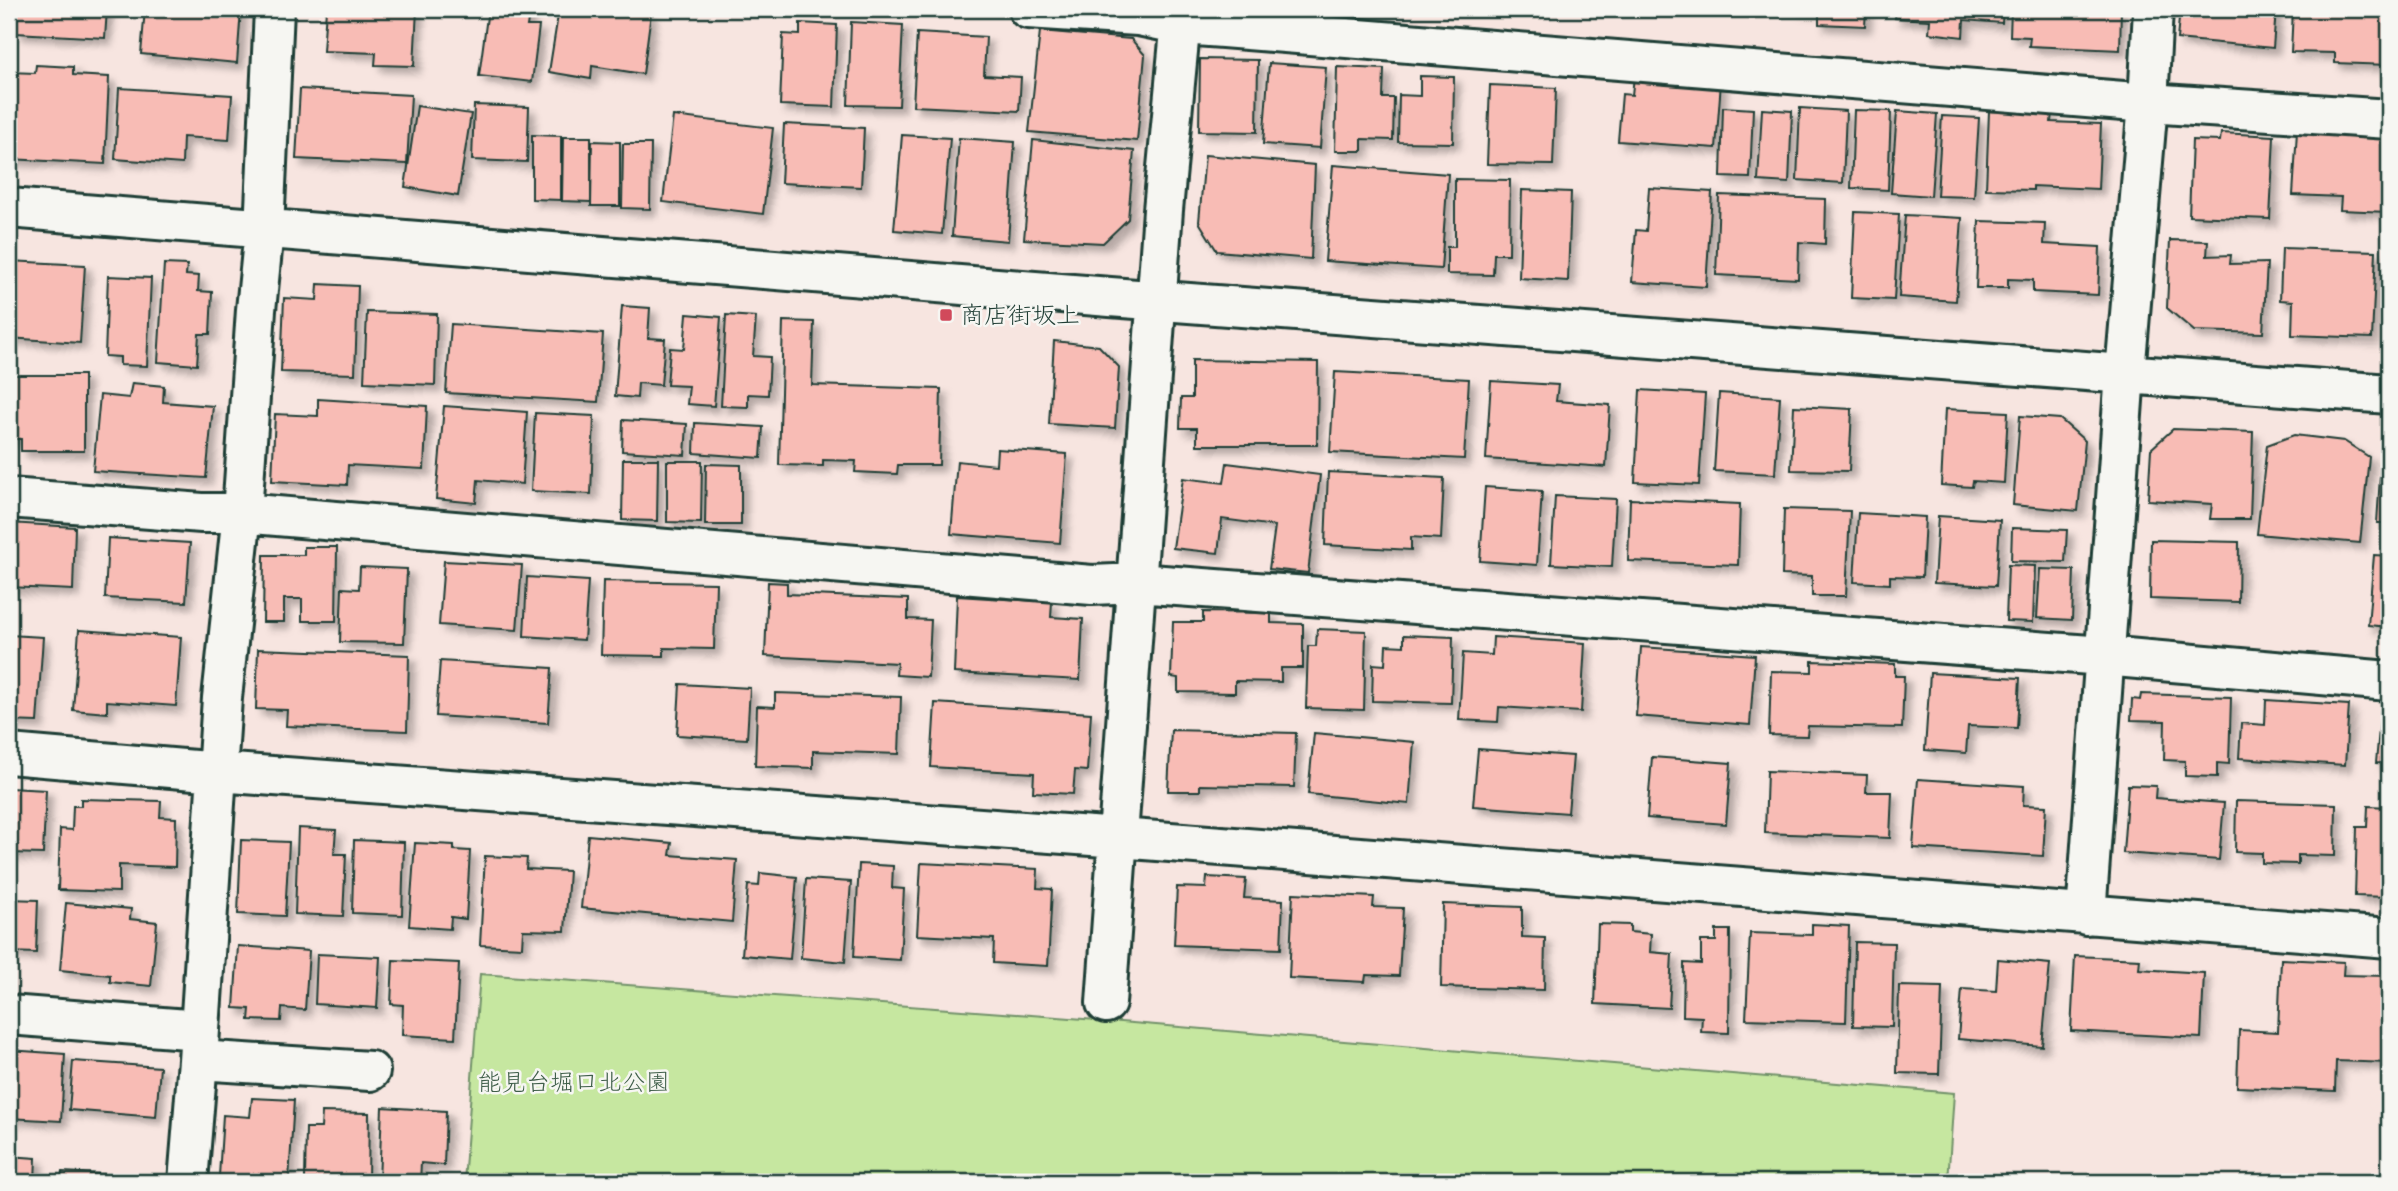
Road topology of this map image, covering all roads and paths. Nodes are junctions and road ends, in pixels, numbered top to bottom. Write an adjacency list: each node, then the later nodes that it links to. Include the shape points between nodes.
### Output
1 (274, 9): 8 (street)
2 (1028, 9): 4 (street)
3 (2153, 9): 5 (street)
4 (1182, 17): 5 (street); 9 (street)
5 (2148, 103): 6 (street); 10 (street)
6 (2389, 119)
7 (9, 208): 8 (street)
8 (264, 230): 9 (street); 13 (street)
9 (1158, 301): 10 (street); 14 (street)
10 (2125, 373): 11 (street); 15 (street)
11 (2389, 394)
12 (9, 498): 13 (street)
13 (242, 513): 14 (street, via 1092,585); 18 (street)
14 (1137, 583): 15 (street); 19 (street)
15 (2104, 656): 16 (street); 20 (street)
16 (2389, 681)
17 (9, 754): 18 (street)
18 (218, 772): 19 (street); 24 (street)
19 (1119, 838): 20 (street); 22 (street)
20 (2086, 915): 21 (street)
21 (2389, 938)
22 (1106, 1003)
23 (9, 1015): 24 (street)
24 (199, 1045): 25 (street); 26 (street)
25 (370, 1071)
26 (188, 1182)

